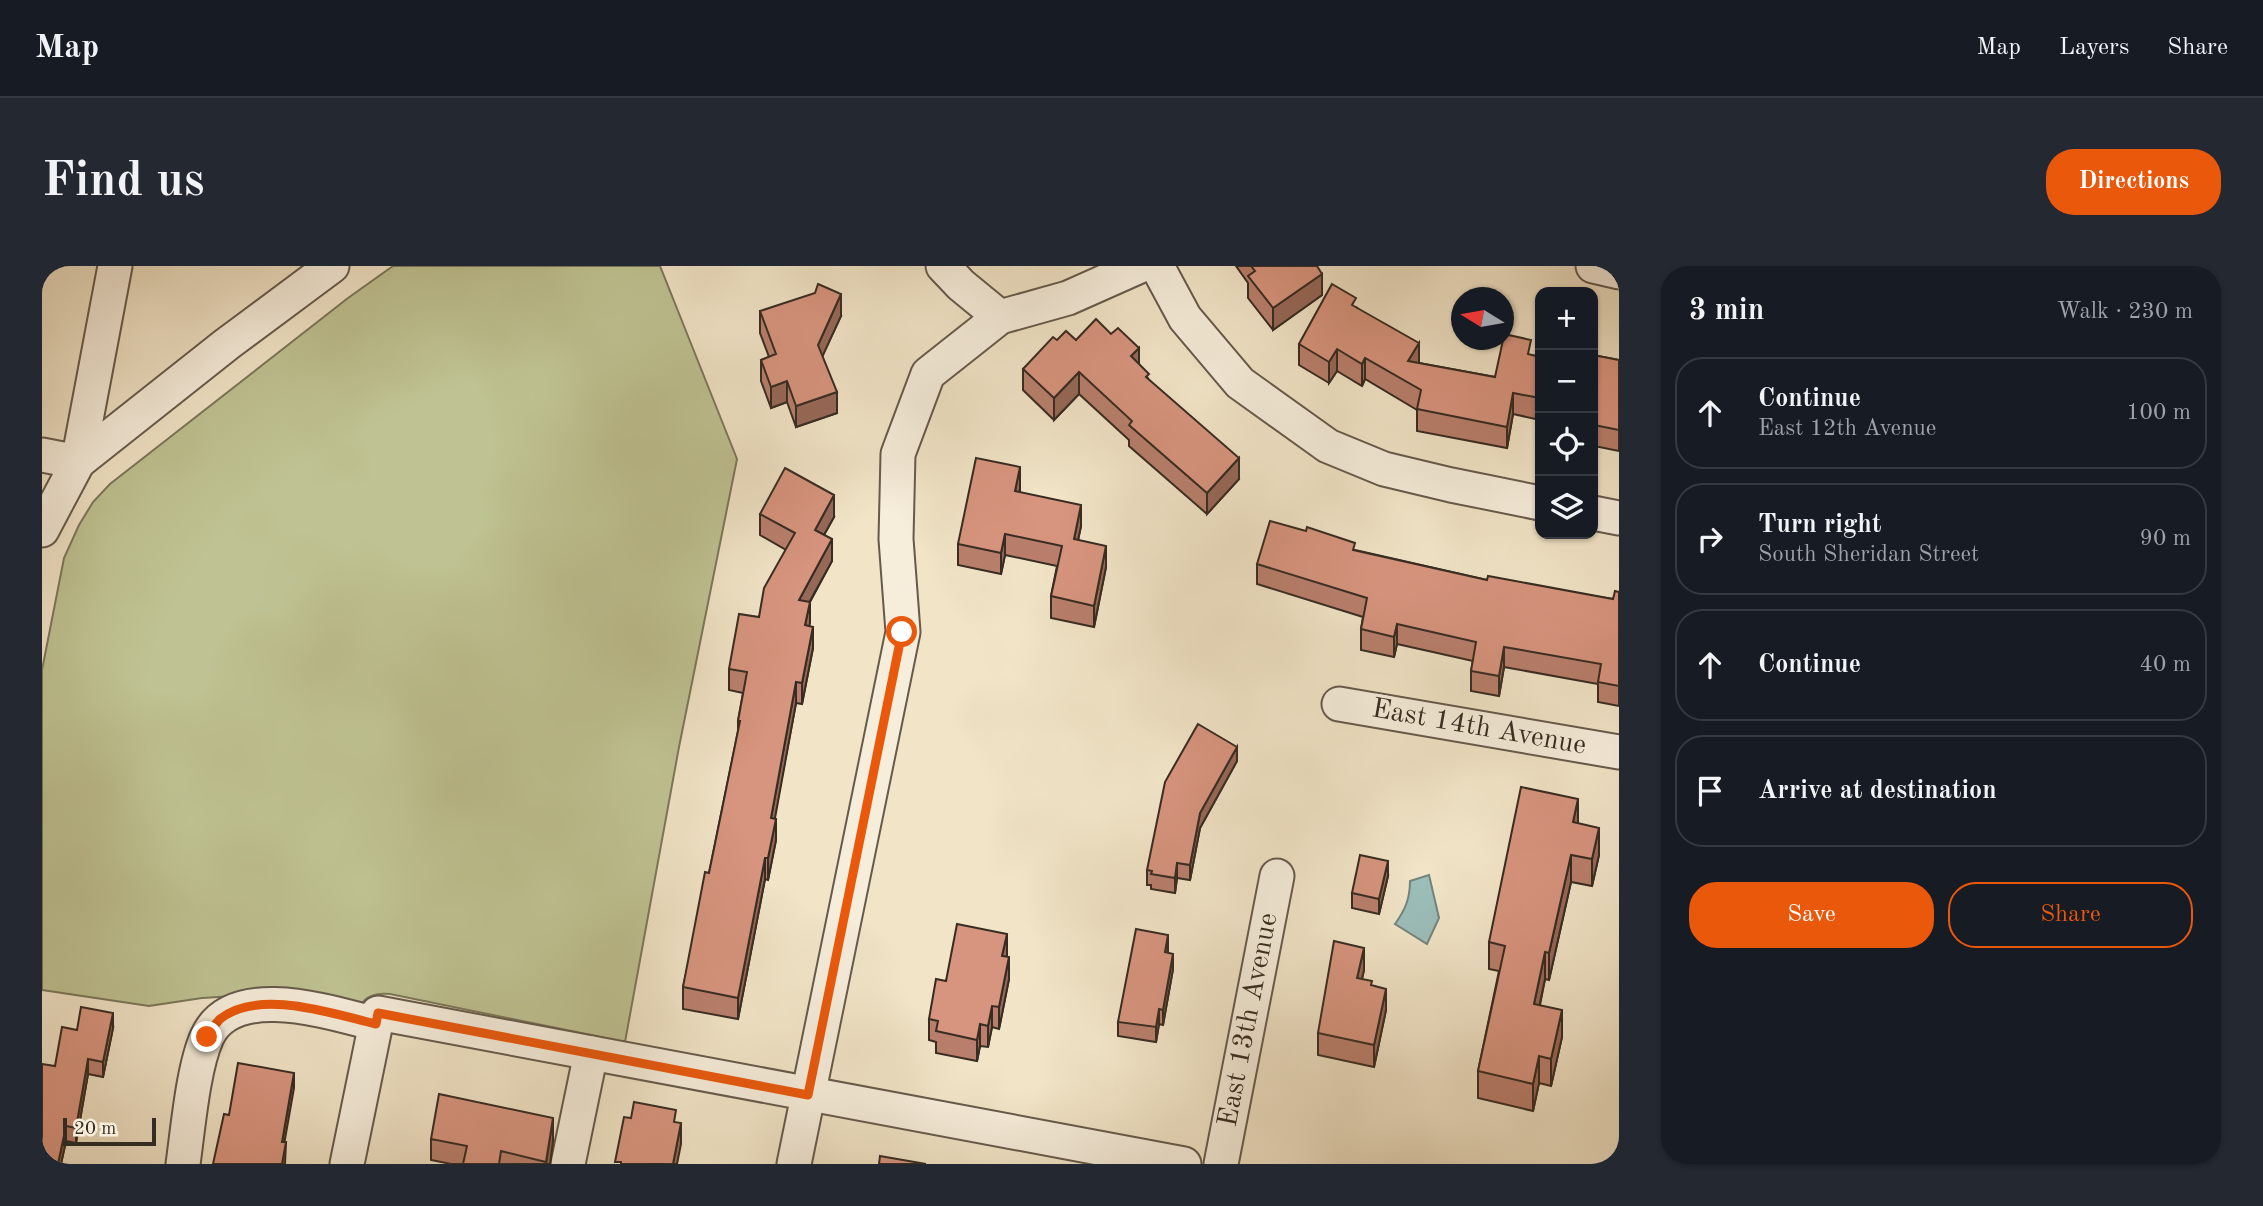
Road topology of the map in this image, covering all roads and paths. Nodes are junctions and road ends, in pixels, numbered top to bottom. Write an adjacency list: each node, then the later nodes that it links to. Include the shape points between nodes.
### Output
1 (115, 266): 10 (street)
2 (332, 266): 10 (street)
3 (943, 266): 8 (street)
4 (1140, 266): 8 (street, via 1068,298)
5 (1157, 266): 11 (street, via 1185,318 1240,383 1328,446 1384,469)
6 (1593, 266): 7 (street)
7 (1619, 272)
8 (1000, 317): 20 (street, via 928,374 898,454 896,539 902,632)
9 (42, 455): 10 (street)
10 (78, 462): 14 (street)
11 (1535, 502)
12 (1598, 514): 13 (street)
13 (1619, 518)
14 (42, 530)
15 (1339, 704): 16 (street, East 14th Avenue)
16 (1619, 752)
17 (1277, 877): 26 (street, East 13th Avenue)
18 (377, 1019): 19 (street); 21 (street, via 299,1006 254,1006 219,1020 207,1037 197,1074); 22 (street)
19 (591, 1053): 20 (street); 23 (street)
20 (808, 1095): 24 (street); 25 (street)
21 (183, 1164)
22 (347, 1164)
23 (568, 1164)
24 (794, 1164)
25 (1184, 1164)
26 (1221, 1164)

